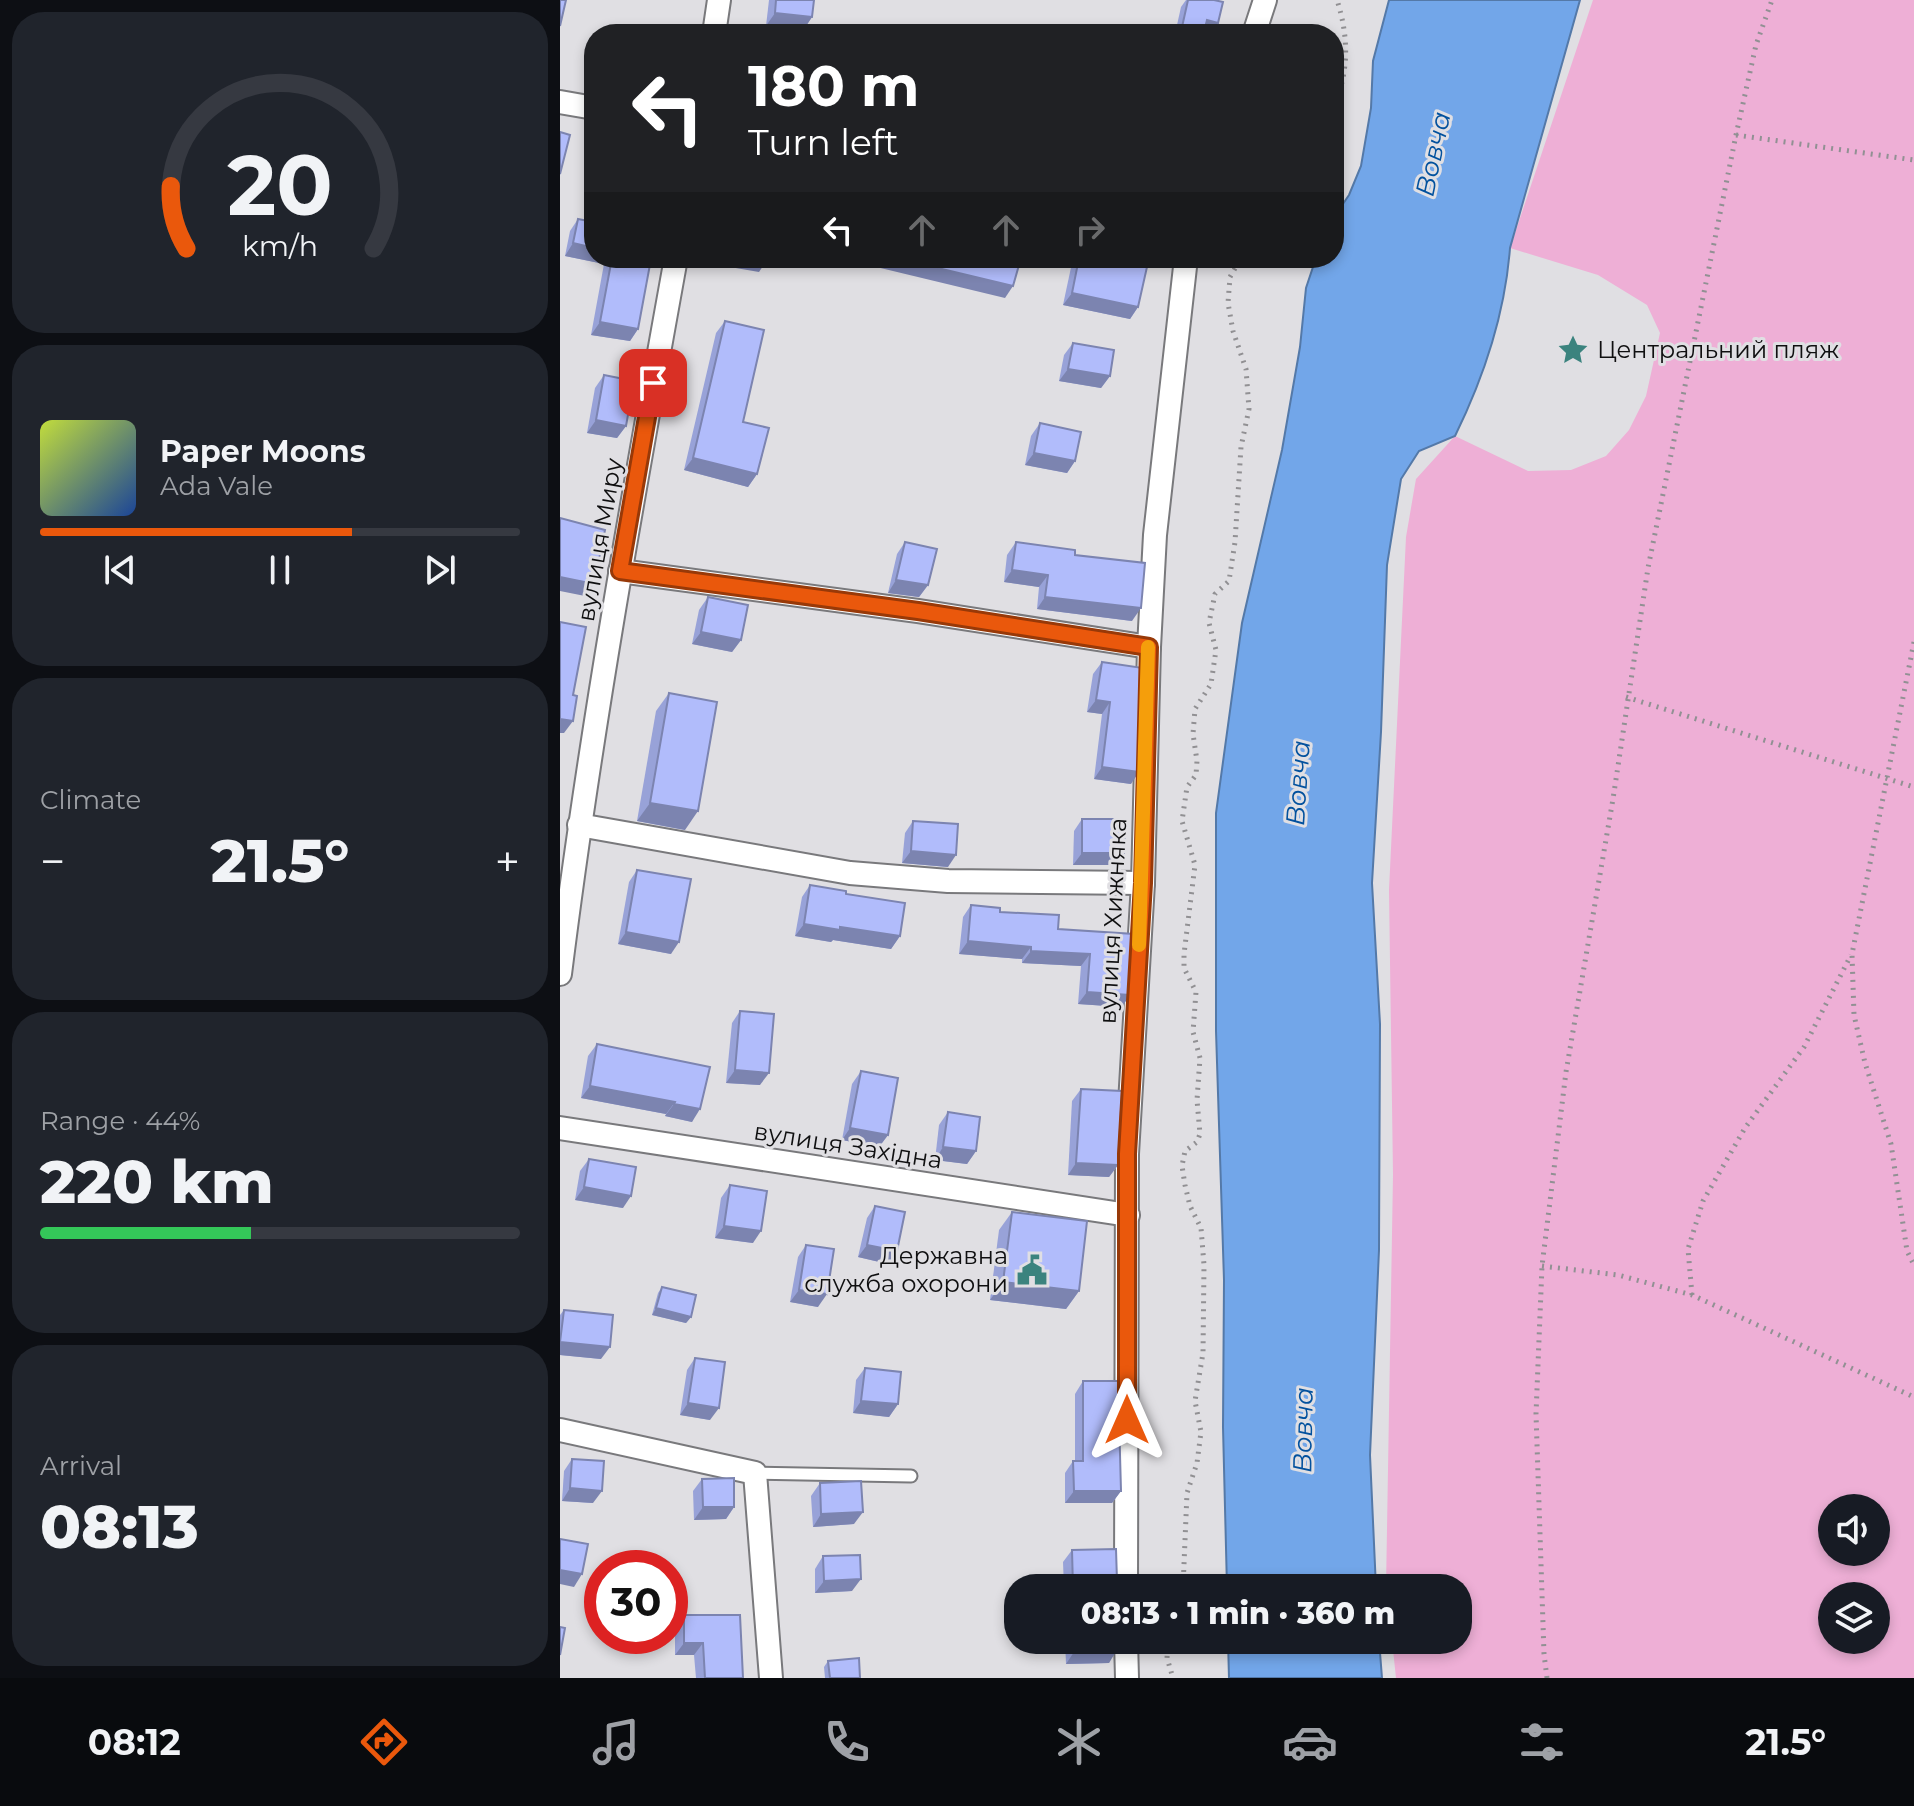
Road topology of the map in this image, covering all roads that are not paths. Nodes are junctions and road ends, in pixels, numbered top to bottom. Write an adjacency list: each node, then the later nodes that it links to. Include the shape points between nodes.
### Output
1 (719, 0): 3 (street)
2 (1265, 0): 4 (street)
3 (715, 24)
4 (1257, 24)
5 (560, 102): 6 (street)
6 (584, 106)
7 (674, 268): 9 (street, вулиця Миру)
8 (1185, 268): 10 (street, вулиця Хижняка, via 1155,535)
9 (620, 571): 10 (street); 11 (street, вулиця Миру)
10 (1149, 647): 12 (street, вулиця Хижняка)
11 (579, 825): 12 (street, via 850,873 948,881); 13 (street, вулиця Миру)
12 (1143, 883): 15 (street, вулиця Хижняка)
13 (560, 974)
14 (560, 1128): 15 (street, вулиця Західна)
15 (1128, 1215): 19 (street, вулиця Хижняка)
16 (560, 1430): 17 (street)
17 (755, 1473): 18 (lane); 21 (street)
18 (911, 1476)
19 (1126, 1574)
20 (1126, 1654): 22 (street)
21 (771, 1678)
22 (1127, 1678)

